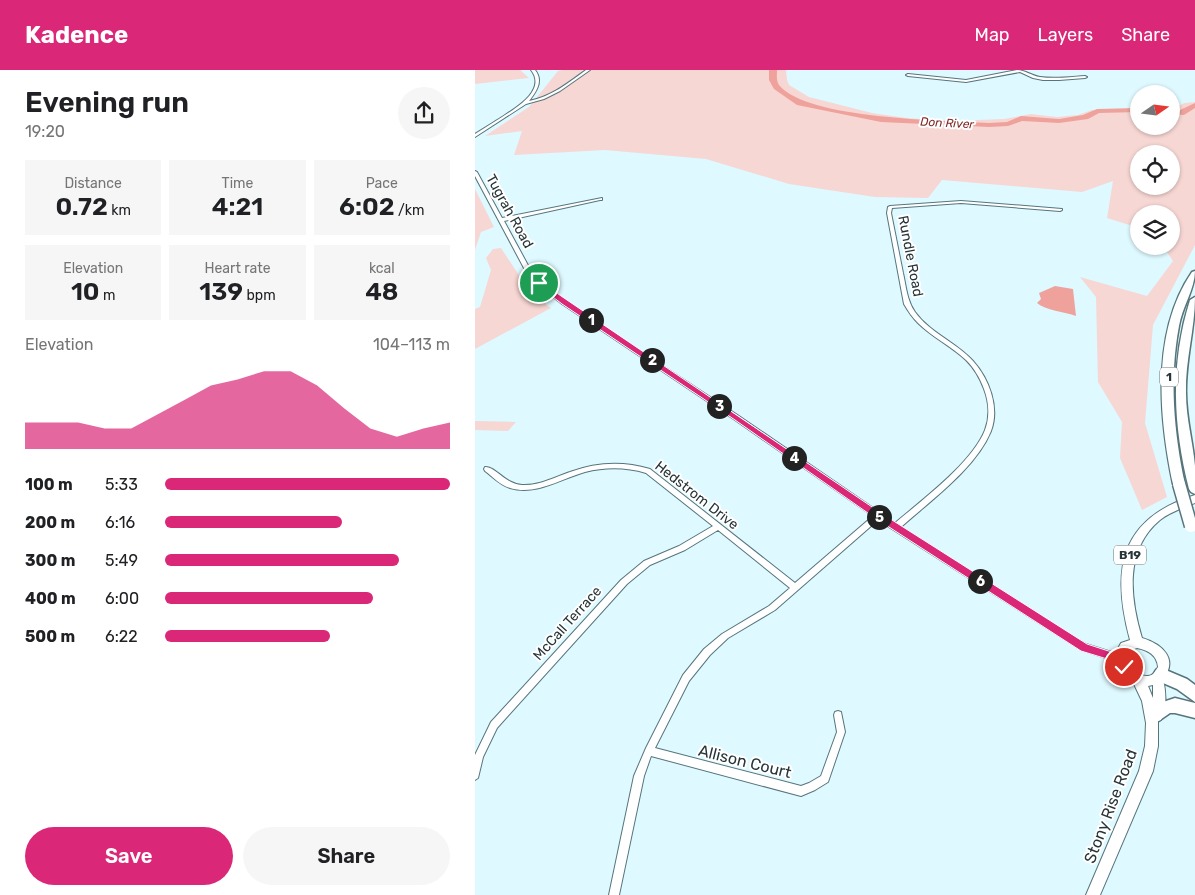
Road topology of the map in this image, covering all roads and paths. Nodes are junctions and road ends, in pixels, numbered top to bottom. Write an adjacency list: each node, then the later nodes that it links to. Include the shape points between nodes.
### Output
1 (533, 70): 6 (street, via 538,78 536,88)
2 (588, 70): 6 (street, via 554,93)
3 (1019, 70): 4 (street, via 966,81); 5 (street, via 1043,80)
4 (908, 75)
5 (1085, 78)
6 (525, 103): 7 (street)
7 (475, 136)
8 (476, 176): 11 (street, Tugrah Road)
9 (600, 199): 11 (street)
10 (1060, 210): 21 (street, Rundle Road, via 961,202 890,207 903,287 911,313 969,359 985,382 991,406 989,430 975,453)
11 (501, 220): 19 (street, Tugrah Road, via 528,270 564,303)
12 (1195, 274): 22 (highway, 1, bridge, via 1180,303 1170,357 1172,458)
13 (1195, 300): 15 (highway, 1)
14 (1195, 320): 15 (highway)
15 (1184, 341): 17 (highway, 1, via 1179,380 1181,419)
16 (487, 469): 20 (street, Hedstrom Drive, via 512,486 533,487 582,470 629,465 659,478)
17 (1195, 488)
18 (1195, 499): 24 (main road, B19, via 1155,518 1140,534 1131,552 1126,592)
19 (878, 516): 21 (street, Tugrah Road); 23 (street)
20 (718, 527): 23 (street, Hedstrom Drive); 33 (street, McCall Terrace, via 647,563 624,582 494,725 479,756)
21 (896, 527): 25 (street, Tugrah Road, via 1084,648)
22 (1193, 531)
23 (795, 587): 32 (street, via 772,608 725,636 707,652 685,678)
24 (1137, 642): 25 (main road, via 1124,648); 26 (main road, via 1149,645 1161,656 1164,666)
25 (1121, 659): 27 (main road, via 1126,670)
26 (1159, 677): 27 (main road); 28 (highway, via 1182,684); 31 (main road, Stony Rise Road)
27 (1137, 678): 31 (main road, Stony Rise Road)
28 (1195, 695)
29 (1195, 711): 31 (highway, via 1175,705 1163,708)
30 (838, 714): 32 (street, Allison Court, via 841,732 825,780 801,791)
31 (1155, 721): 35 (main road, Stony Rise Road, via 1146,771)
32 (649, 752): 34 (street, via 639,776)
33 (475, 775)
34 (614, 895)
35 (1093, 895)

